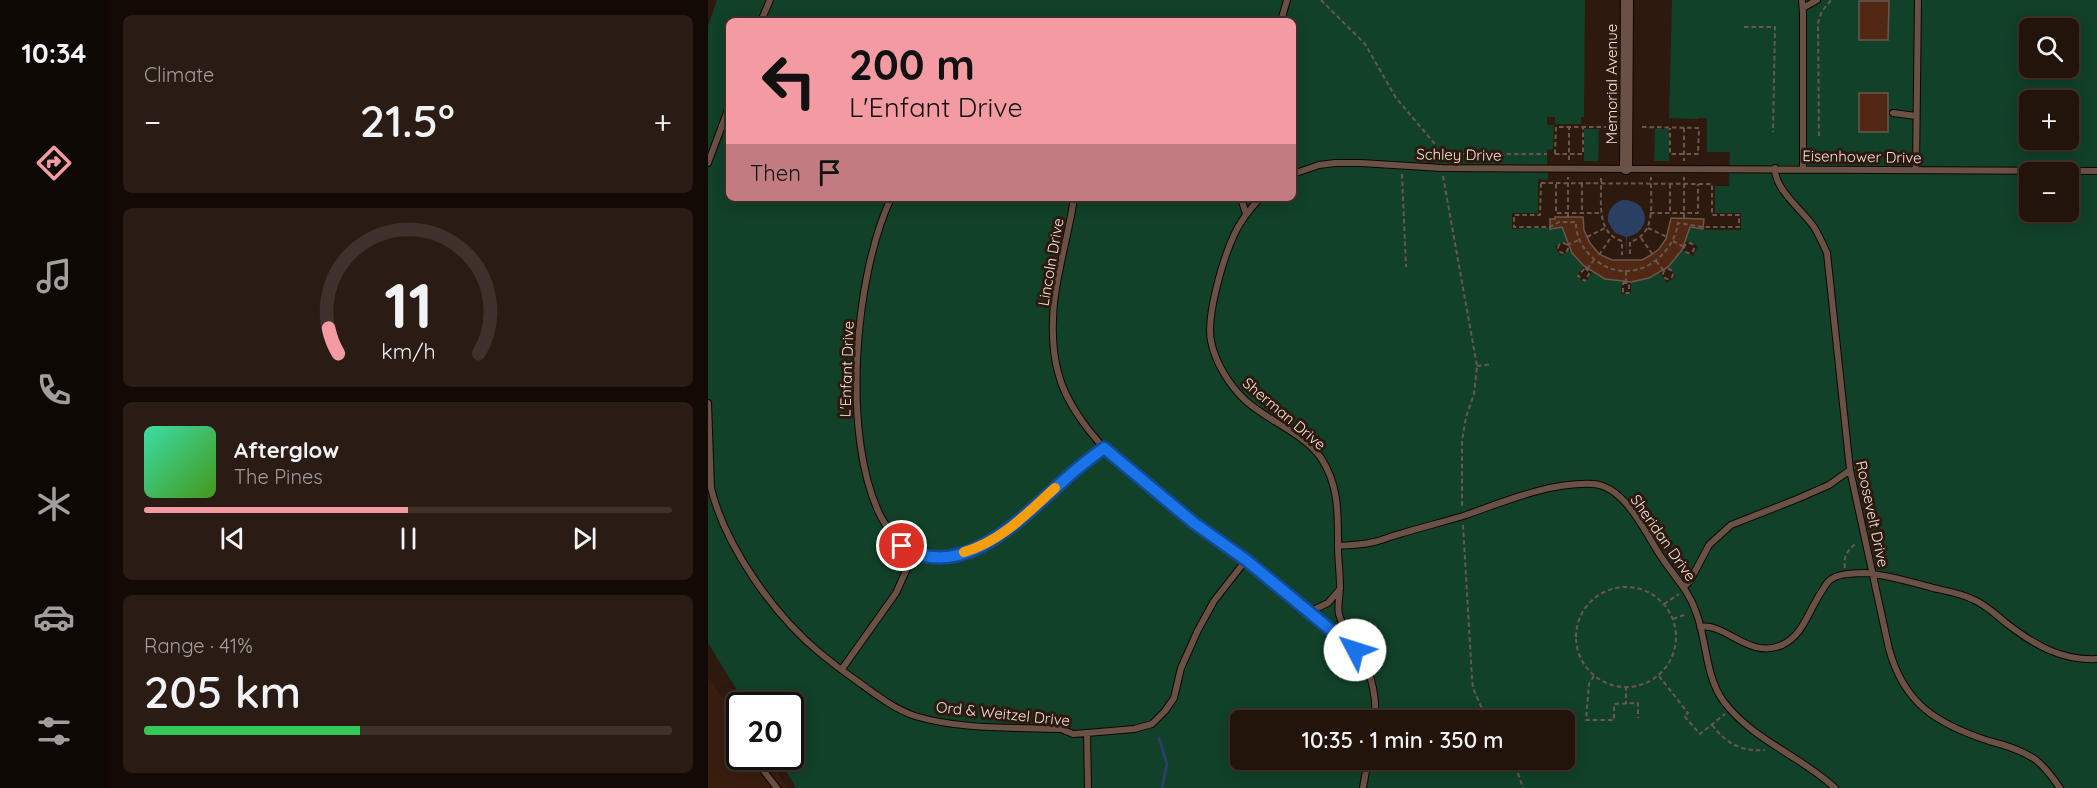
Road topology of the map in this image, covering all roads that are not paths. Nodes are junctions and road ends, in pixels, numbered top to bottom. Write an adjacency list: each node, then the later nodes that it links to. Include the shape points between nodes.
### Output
1 (770, 0): 8 (lane)
2 (1287, 0): 9 (lane)
3 (1627, 0): 14 (street, Memorial Avenue)
4 (1802, 0): 7 (lane)
5 (1817, 0): 7 (lane)
6 (1918, 0): 12 (lane)
7 (1803, 8): 16 (lane)
8 (763, 18)
9 (1282, 18)
10 (1893, 113): 12 (lane)
11 (726, 115): 13 (lane)
12 (1916, 116): 17 (lane)
13 (708, 164)
14 (1626, 168): 15 (lane, Eisenhower Drive); 19 (lane, Schley Drive, via 1442,168 1352,163 1319,165)
15 (1775, 168): 16 (lane, Eisenhower Drive); 27 (lane, Roosevelt Drive, via 1779,186 1813,226 1827,253)
16 (1803, 168): 17 (lane, Eisenhower Drive)
17 (1916, 169): 18 (lane, Eisenhower Drive)
18 (2097, 171)
19 (1296, 173)
20 (890, 201): 29 (lane, L'Enfant Drive, via 877,233 860,321 856,402 860,452 875,505 894,538)
21 (1073, 201): 26 (lane, Lincoln Drive, via 1054,301 1055,355 1058,374 1077,413)
22 (1242, 201): 24 (lane)
23 (1257, 201): 24 (lane)
24 (1246, 214): 28 (lane, Sherman Drive, via 1233,236 1217,288 1210,316 1211,341 1234,389 1319,456 1331,477 1337,503)
25 (708, 403): 38 (lane, Ord & Weitzel Drive, via 711,488 738,553 791,624)
26 (1104, 448): 29 (lane, via 997,538 957,555); 30 (lane, Lincoln Drive, via 1194,523)
27 (1850, 470): 31 (lane, Roosevelt Drive); 32 (lane, via 1808,495 1731,525 1709,545)
28 (1338, 546): 32 (lane, Sheridan Drive, via 1373,542 1549,489 1583,484 1604,486 1628,506); 33 (lane, Sherman Drive)
29 (914, 553): 38 (lane, via 896,592)
30 (1246, 560): 34 (lane, Lincoln Drive); 40 (lane, Ord & Weitzel Drive, via 1197,630 1174,698 1165,711 1139,728)
31 (1873, 575): 35 (lane, via 1830,579 1802,628 1779,646 1748,645 1709,626); 37 (lane, via 1972,598 2031,642 2073,658); 47 (lane, Roosevelt Drive, via 1894,664 1914,699 1944,724 2026,754)
32 (1684, 587): 35 (lane, Sheridan Drive)
33 (1340, 589): 34 (lane, via 1328,603); 36 (lane, Sherman Drive, via 1338,612)
34 (1311, 611): 36 (lane, Lincoln Drive)
35 (1701, 627): 46 (lane, Sheridan Drive, via 1715,686 1730,709 1755,732 1816,771)
36 (1355, 650): 39 (lane, Sherman Drive, via 1373,688)
37 (2097, 659)
38 (842, 669): 40 (lane, Ord & Weitzel Drive, via 893,705 916,716 972,725)
39 (1374, 710)
40 (1087, 733): 44 (lane)
41 (763, 770): 43 (lane)
42 (1366, 770): 45 (lane)
43 (777, 788)
44 (1088, 788)
45 (1363, 788)
46 (1835, 788)
47 (2060, 788)

